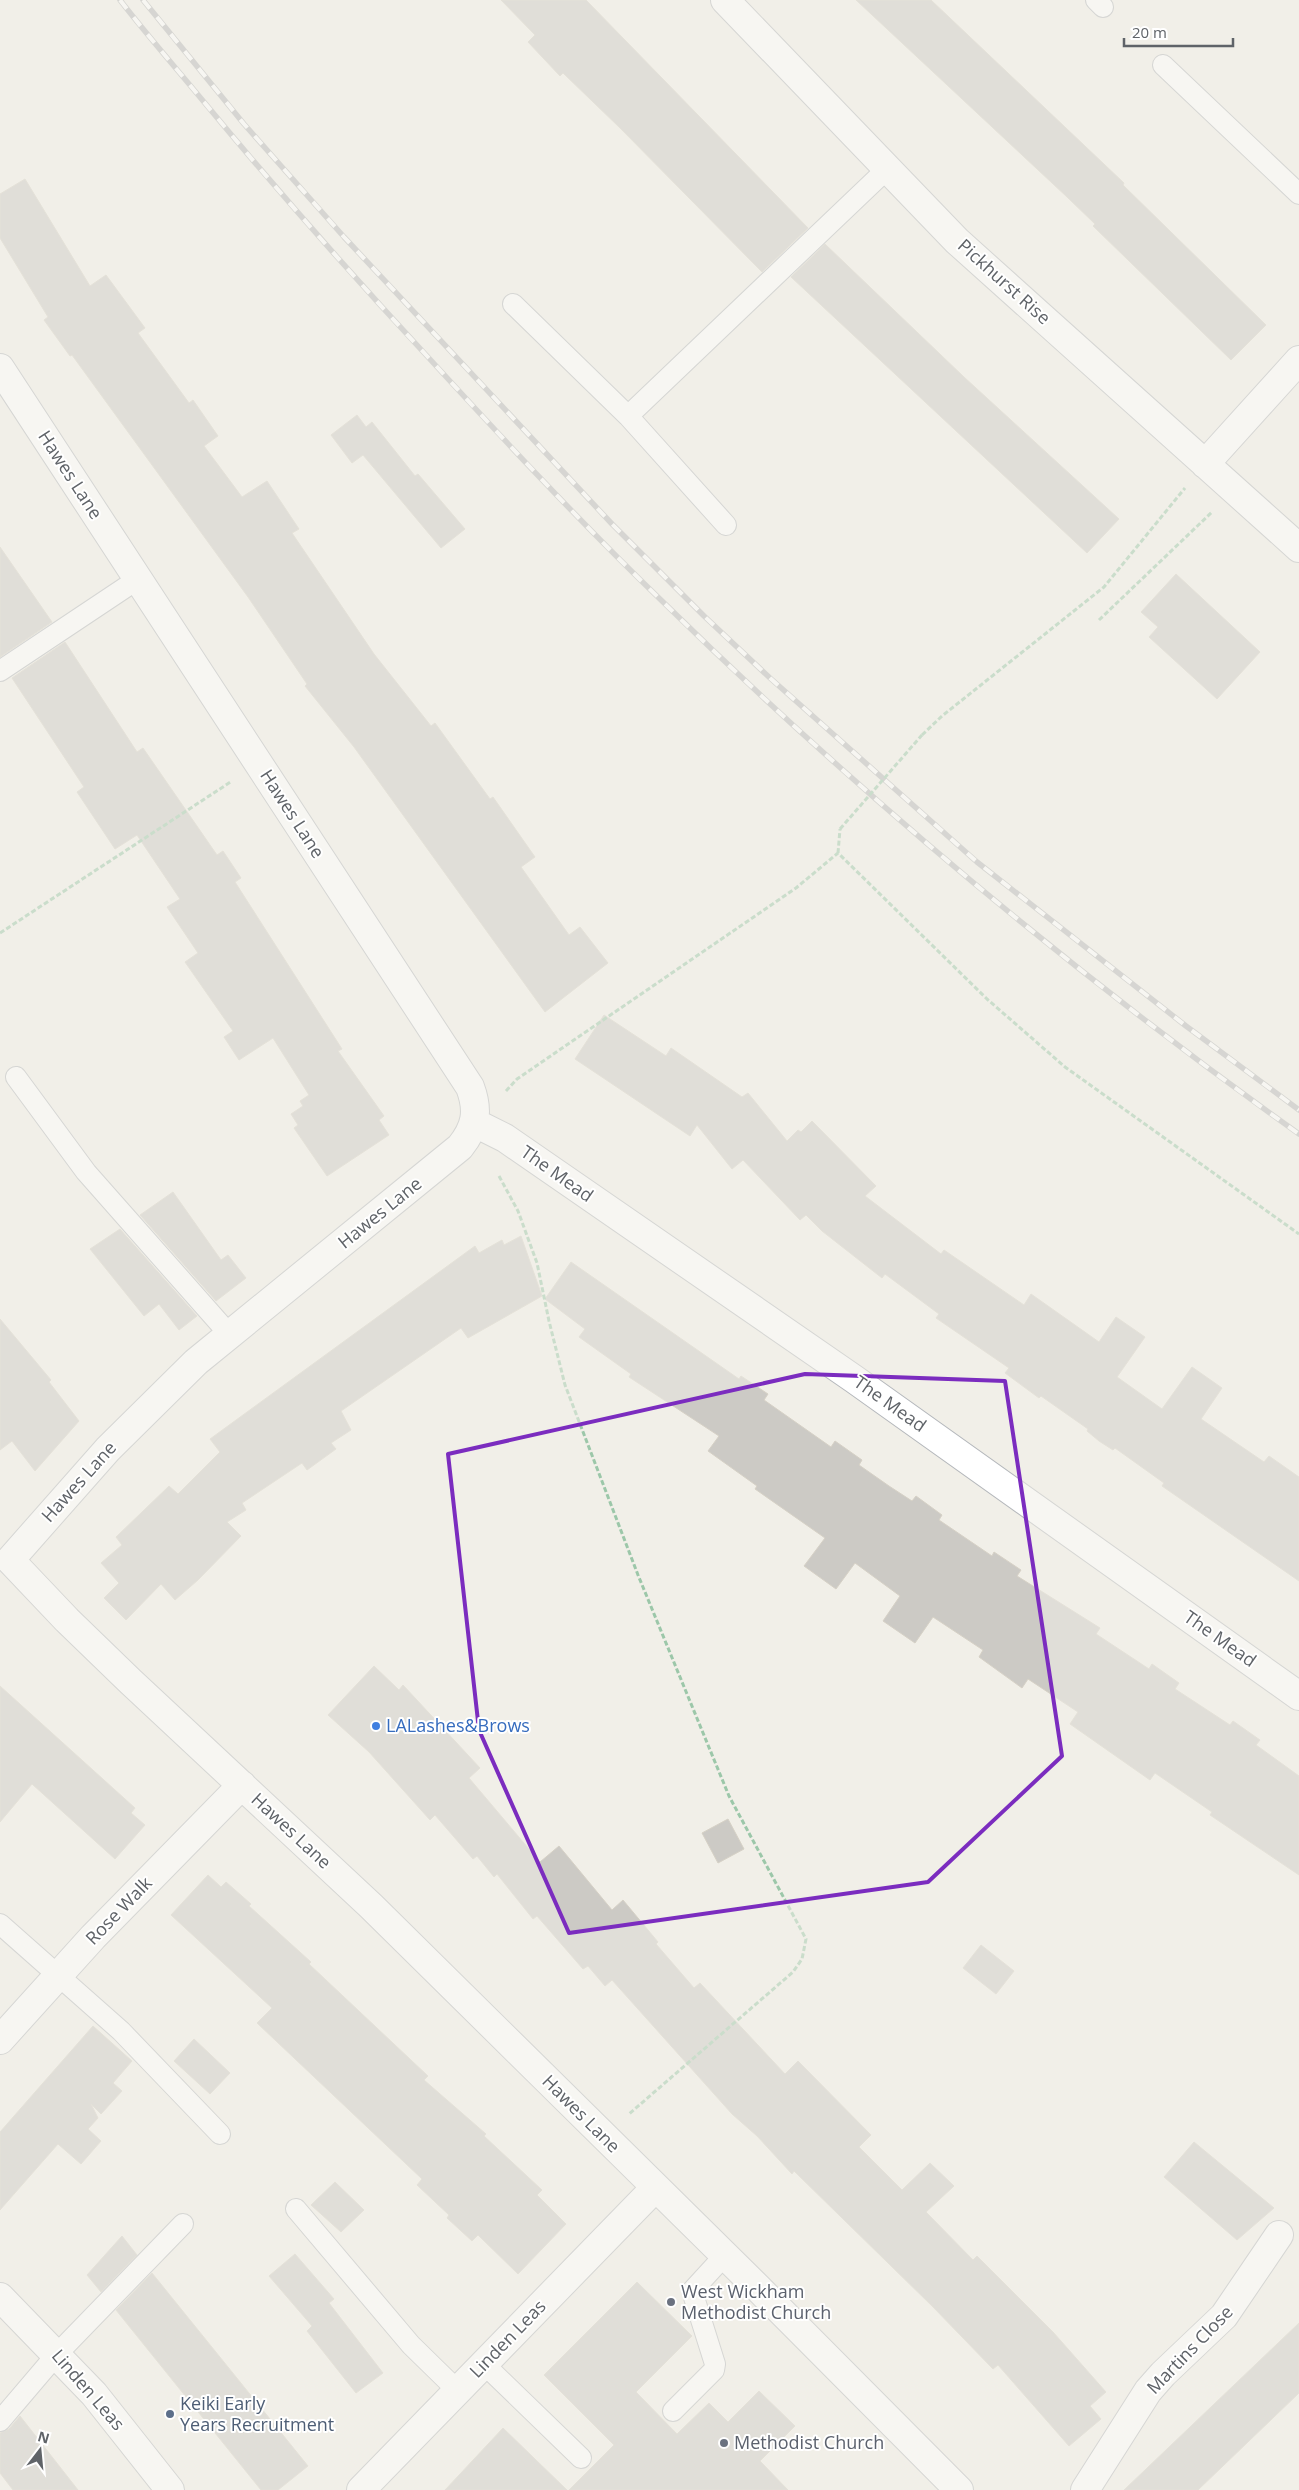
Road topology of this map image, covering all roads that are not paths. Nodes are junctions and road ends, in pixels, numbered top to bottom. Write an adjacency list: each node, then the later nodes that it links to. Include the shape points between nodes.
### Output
1 (725, 0): 3 (street, Pickhurst Rise)
2 (1163, 65): 4 (lane)
3 (887, 169): 8 (lane); 9 (street, Pickhurst Rise, via 957,241)
4 (1299, 194)
5 (513, 304): 8 (lane)
6 (1299, 360): 9 (street)
7 (0, 368): 12 (street, Hawes Lane)
8 (628, 416): 10 (lane)
9 (1205, 464): 11 (street, Pickhurst Rise)
10 (726, 526)
11 (1299, 548)
12 (138, 579): 13 (lane); 15 (street, Hawes Lane, via 470,1087 477,1112)
13 (0, 671)
14 (16, 1076): 16 (lane, via 86,1172)
15 (475, 1123): 16 (street, Hawes Lane, via 460,1147 443,1162); 18 (street, The Mead, via 504,1138 854,1379)
16 (229, 1334): 17 (street, Hawes Lane, via 162,1394)
17 (5, 1555): 19 (street, Hawes Lane, via 67,1620)
18 (1299, 1696)
19 (242, 1785): 21 (street, Rose Walk); 24 (street, Hawes Lane, via 353,1888)
20 (0, 1924): 21 (lane)
21 (58, 1976): 22 (street, Rose Walk); 23 (lane, via 121,2031)
22 (0, 2040)
23 (220, 2134)
24 (656, 2188): 28 (street, Hawes Lane); 31 (street, Linden Leas)
25 (296, 2209): 32 (lane, via 411,2345)
26 (183, 2224): 30 (lane)
27 (1279, 2235): 39 (street, Martins Close, via 1224,2316 1148,2391)
28 (725, 2255): 33 (lane, via 692,2291 715,2364 714,2370); 38 (street, Hawes Lane)
29 (0, 2297): 30 (street, Linden Leas)
30 (57, 2354): 34 (lane); 36 (street, Linden Leas, via 94,2394)
31 (484, 2364): 32 (street, Linden Leas); 35 (lane)
32 (458, 2392): 37 (street, Linden Leas)
33 (673, 2411)
34 (0, 2420)
35 (580, 2458)
36 (170, 2490)
37 (361, 2490)
38 (959, 2490)
39 (1085, 2490)

